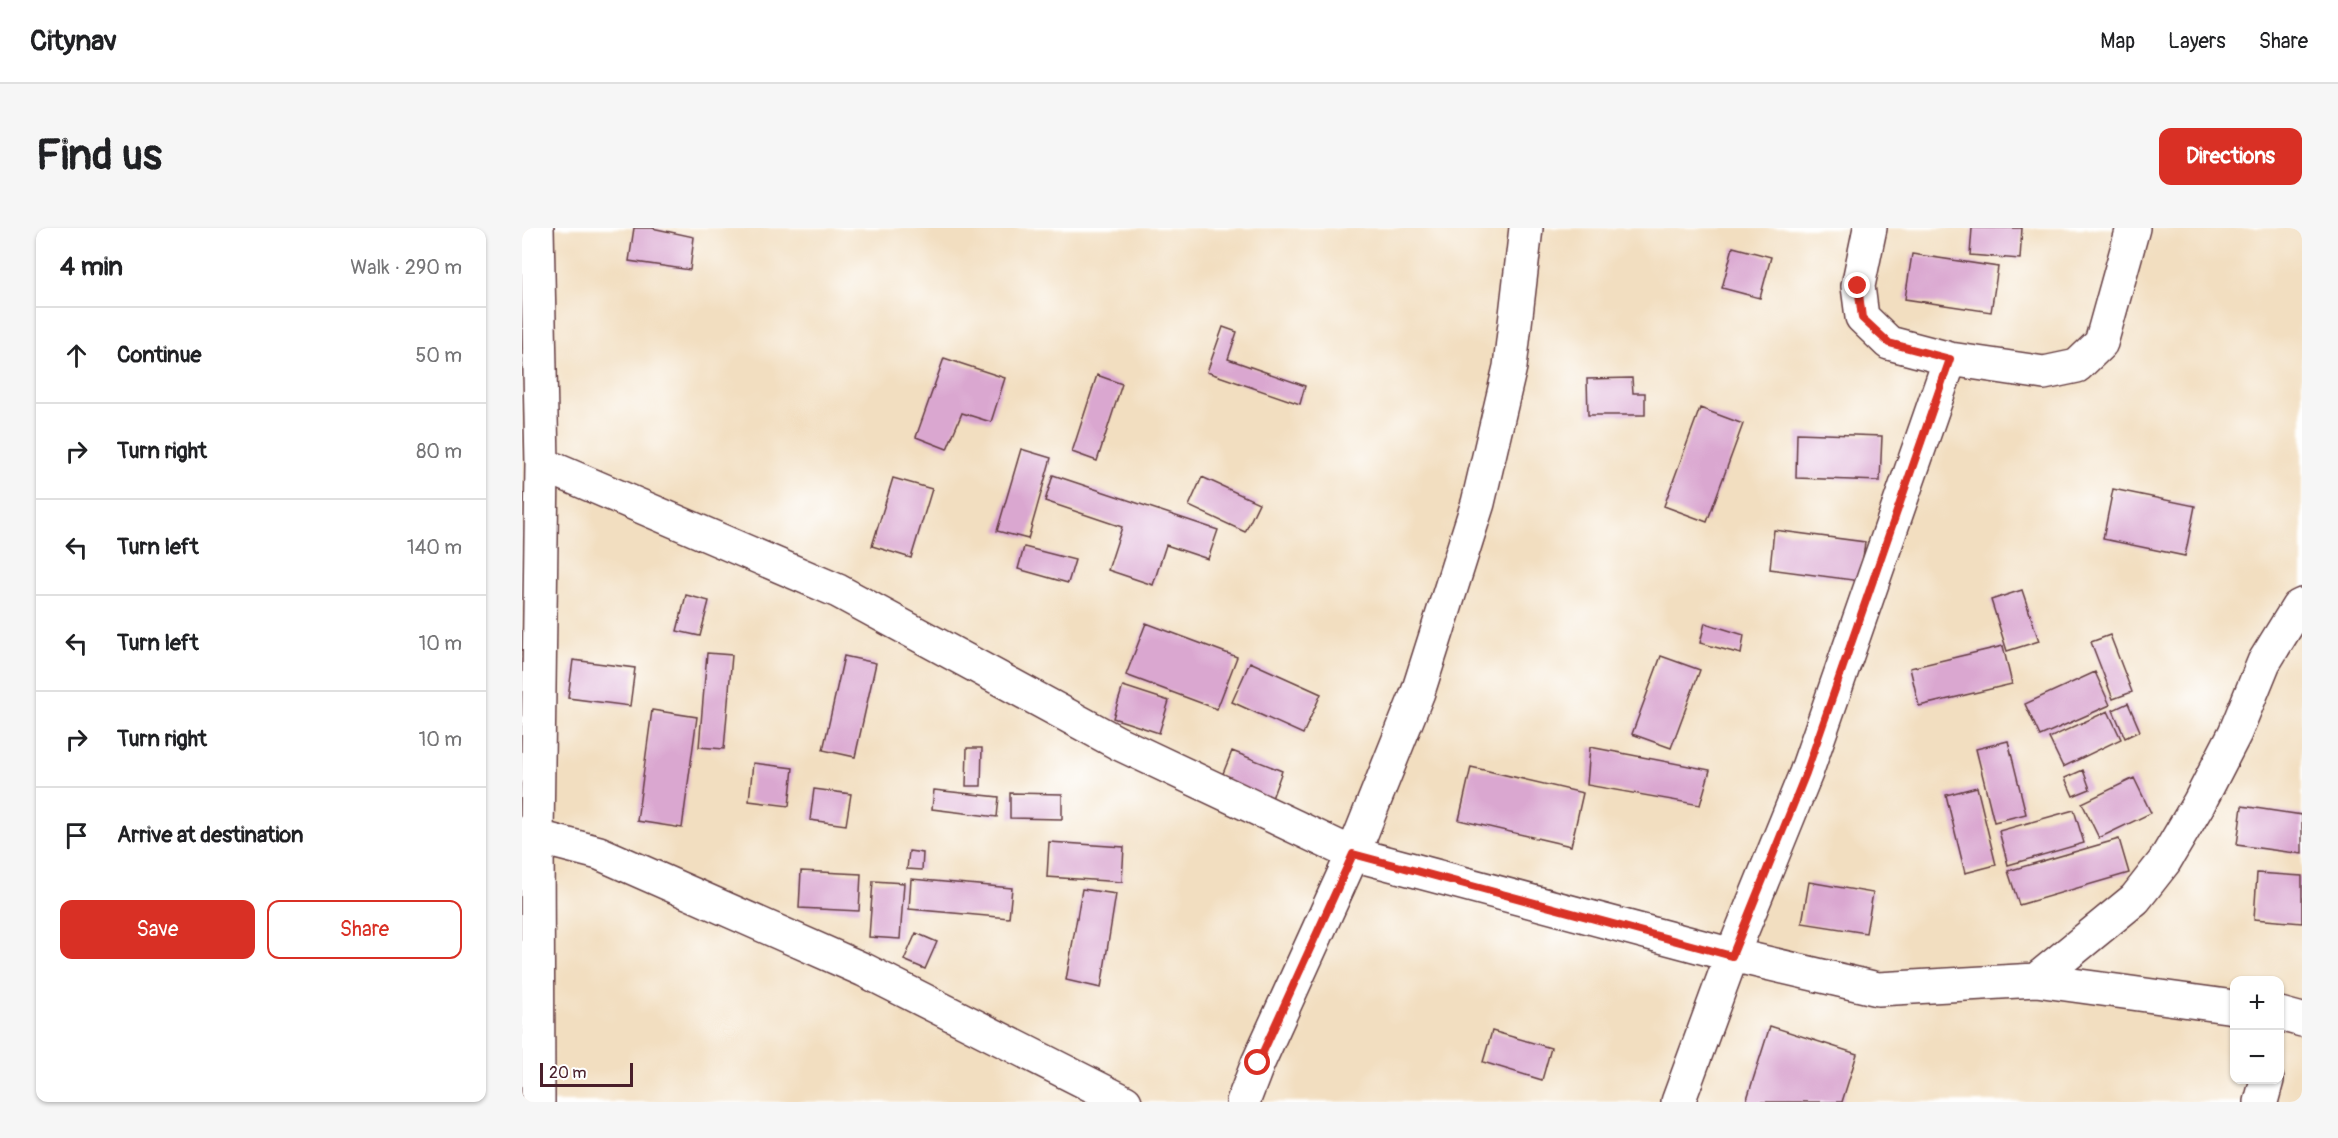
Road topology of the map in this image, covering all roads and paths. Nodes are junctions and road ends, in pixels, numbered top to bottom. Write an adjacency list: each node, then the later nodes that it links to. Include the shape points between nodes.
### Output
1 (537, 228): 6 (street)
2 (1526, 228): 9 (street, via 1510,367 1478,503 1418,692)
3 (1870, 228): 5 (street, via 1858,286 1862,318 1889,343)
4 (2133, 228): 5 (street, via 2101,343 2077,366 2044,373)
5 (1950, 359): 10 (street, via 1806,773)
6 (542, 464): 8 (street); 9 (street, via 838,591 1118,743)
7 (2302, 605): 11 (street, via 2264,662 2235,733 2164,862 2134,899)
8 (530, 834): 14 (street); 15 (street, via 599,853 864,970)
9 (1353, 854): 10 (street); 16 (street)
10 (1732, 956): 11 (street, via 1878,989); 17 (street)
11 (2036, 980): 12 (street)
12 (2230, 1006)
13 (2266, 1084): 18 (street)
14 (538, 1102)
15 (1125, 1102)
16 (1243, 1102)
17 (1678, 1102)
18 (2261, 1102)

